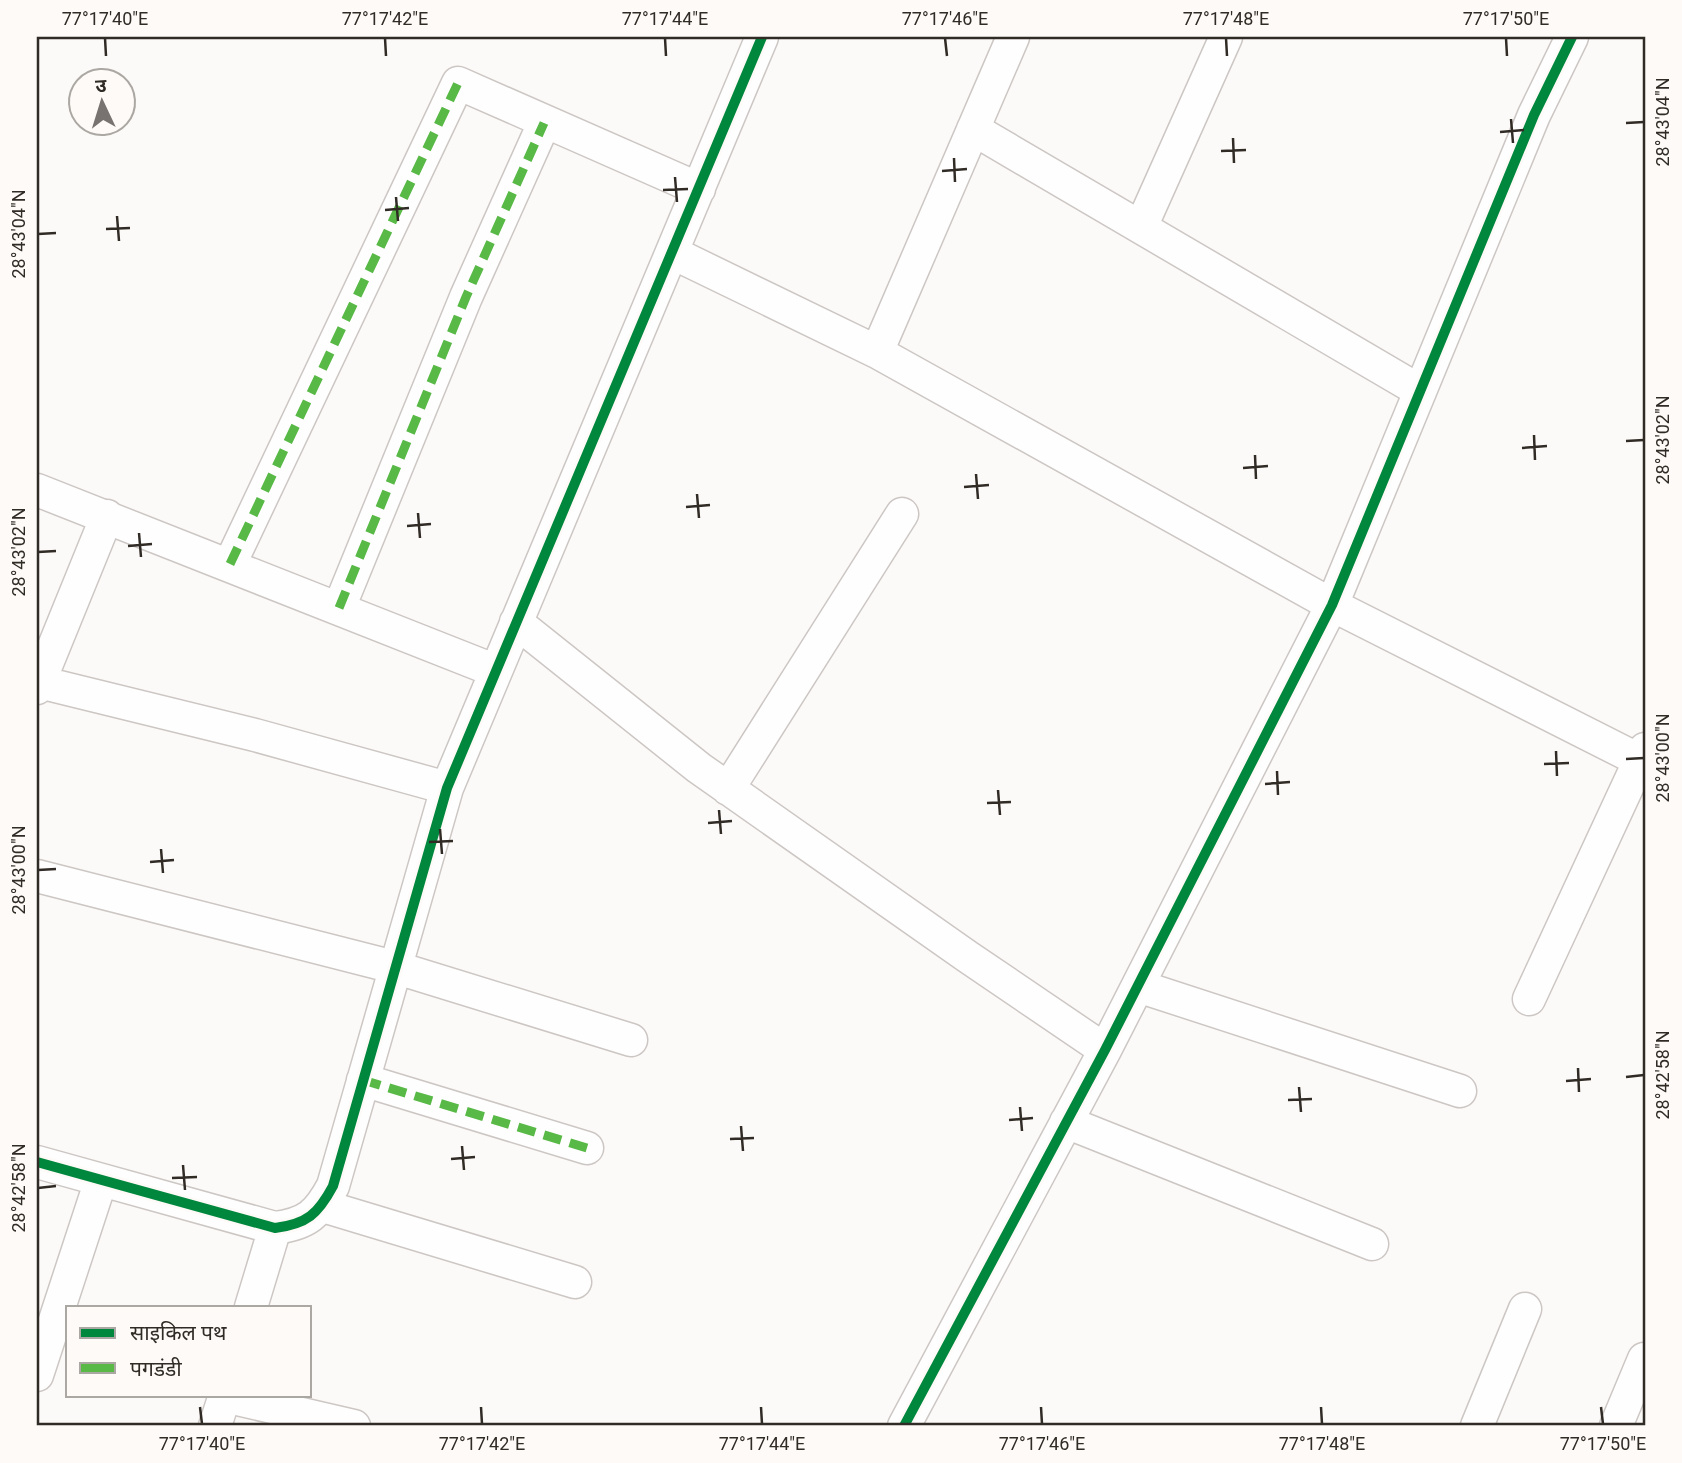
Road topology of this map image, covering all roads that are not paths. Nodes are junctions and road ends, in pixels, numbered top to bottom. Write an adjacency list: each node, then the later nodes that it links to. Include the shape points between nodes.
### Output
1 (762, 37): 7 (street)
2 (1013, 37): 6 (street)
3 (1226, 37): 8 (street)
4 (1572, 37): 11 (street, via 1534,115)
5 (544, 122): 7 (street); 15 (street, via 458,83); 17 (street, via 466,297)
6 (973, 129): 8 (street); 10 (street)
7 (699, 190): 9 (street)
8 (1141, 227): 11 (street)
9 (673, 253): 10 (street); 18 (street)
10 (877, 352): 16 (street)
11 (1420, 391): 16 (street)
12 (37, 490): 14 (street)
13 (902, 514): 23 (street)
14 (107, 516): 15 (street); 20 (street)
15 (230, 564): 17 (street)
16 (1332, 605): 21 (street); 26 (street)
17 (340, 608): 19 (street)
18 (516, 622): 19 (street); 23 (street)
19 (496, 671): 22 (street)
20 (38, 685): 22 (street, via 255,735)
21 (1643, 758): 27 (street)
22 (447, 788): 25 (street)
23 (728, 789): 29 (street)
24 (37, 876): 25 (street)
25 (394, 967): 28 (street); 30 (street)
26 (1138, 985): 29 (street); 31 (street)
27 (1530, 999)
28 (631, 1040)
29 (1105, 1050): 32 (street)
30 (363, 1080): 33 (street); 36 (street)
31 (1460, 1091)
32 (1066, 1122): 38 (street); 48 (street)
33 (587, 1148)
34 (37, 1162): 35 (street)
35 (101, 1180): 37 (street); 43 (street)
36 (323, 1206): 37 (street, via 297,1225); 39 (street)
37 (275, 1228): 40 (street)
38 (1372, 1244)
39 (575, 1282)
40 (251, 1306)
41 (1525, 1309): 49 (street)
42 (1644, 1359): 50 (street)
43 (37, 1375)
44 (224, 1396): 46 (street)
45 (228, 1396): 47 (street)
46 (215, 1426)
47 (354, 1426)
48 (904, 1426)
49 (1477, 1426)
50 (1616, 1426)

